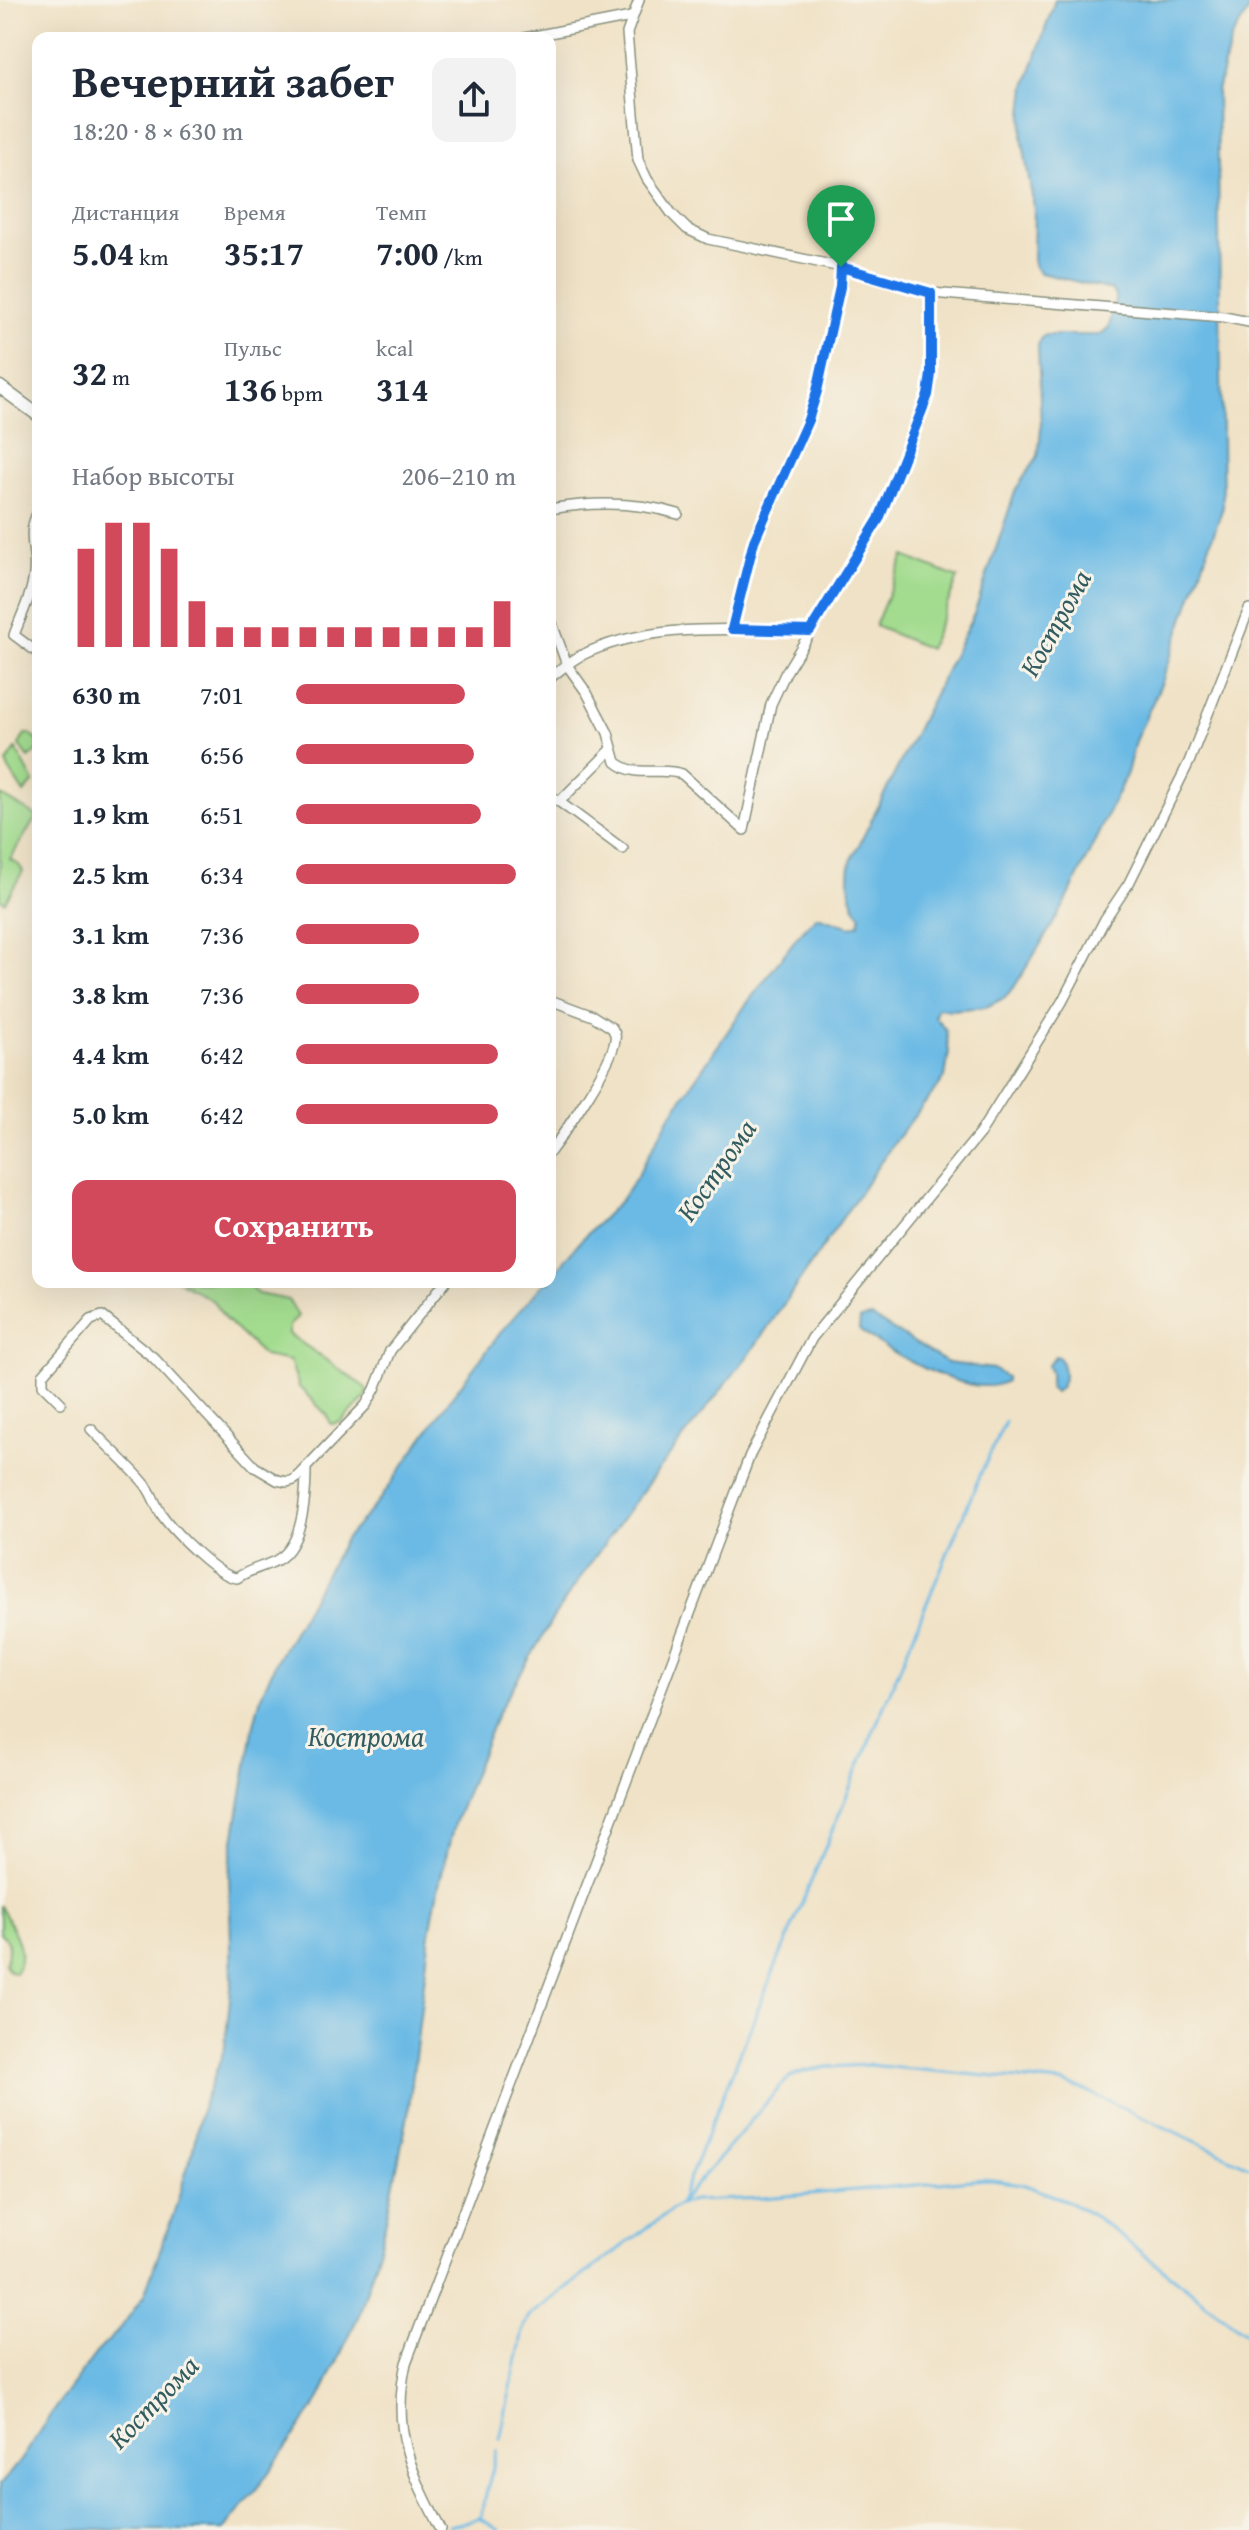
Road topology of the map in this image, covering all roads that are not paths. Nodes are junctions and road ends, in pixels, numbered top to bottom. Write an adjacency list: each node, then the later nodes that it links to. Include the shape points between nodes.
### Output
1 (639, 0): 2 (street)
2 (631, 17): 3 (street); 4 (street, via 627,33 638,160 672,214 708,239)
3 (555, 32)
4 (841, 267): 5 (street); 13 (street, via 817,391 754,541)
5 (931, 293): 6 (street); 14 (street, via 928,395 879,519)
6 (1249, 322)
7 (0, 387): 8 (street)
8 (32, 411)
9 (556, 509): 10 (street, via 623,504)
10 (678, 514)
11 (32, 585): 16 (street, via 14,635)
12 (1249, 609): 29 (street, via 1189,762 1062,1002 980,1133 812,1338 750,1455 406,2363 400,2388 401,2434)
13 (732, 629): 14 (street); 17 (street, via 644,636)
14 (810, 631): 19 (street, via 771,704 744,830 682,774 630,770 616,762)
15 (556, 635): 17 (street)
16 (32, 648)
17 (567, 665): 18 (street); 19 (street, via 587,693)
18 (556, 673)
19 (612, 749): 20 (street)
20 (556, 796)
21 (556, 799): 22 (street)
22 (623, 849)
23 (556, 1003): 24 (street, via 612,1028 615,1040)
24 (556, 1144)
25 (440, 1288): 28 (street, via 390,1351 366,1405)
26 (61, 1403): 28 (street, via 43,1385 43,1375 91,1320 102,1316 154,1358 255,1467 287,1482)
27 (91, 1429): 28 (street, via 147,1487 177,1532 231,1578 283,1555 300,1524)
28 (306, 1468)
29 (441, 2530)

